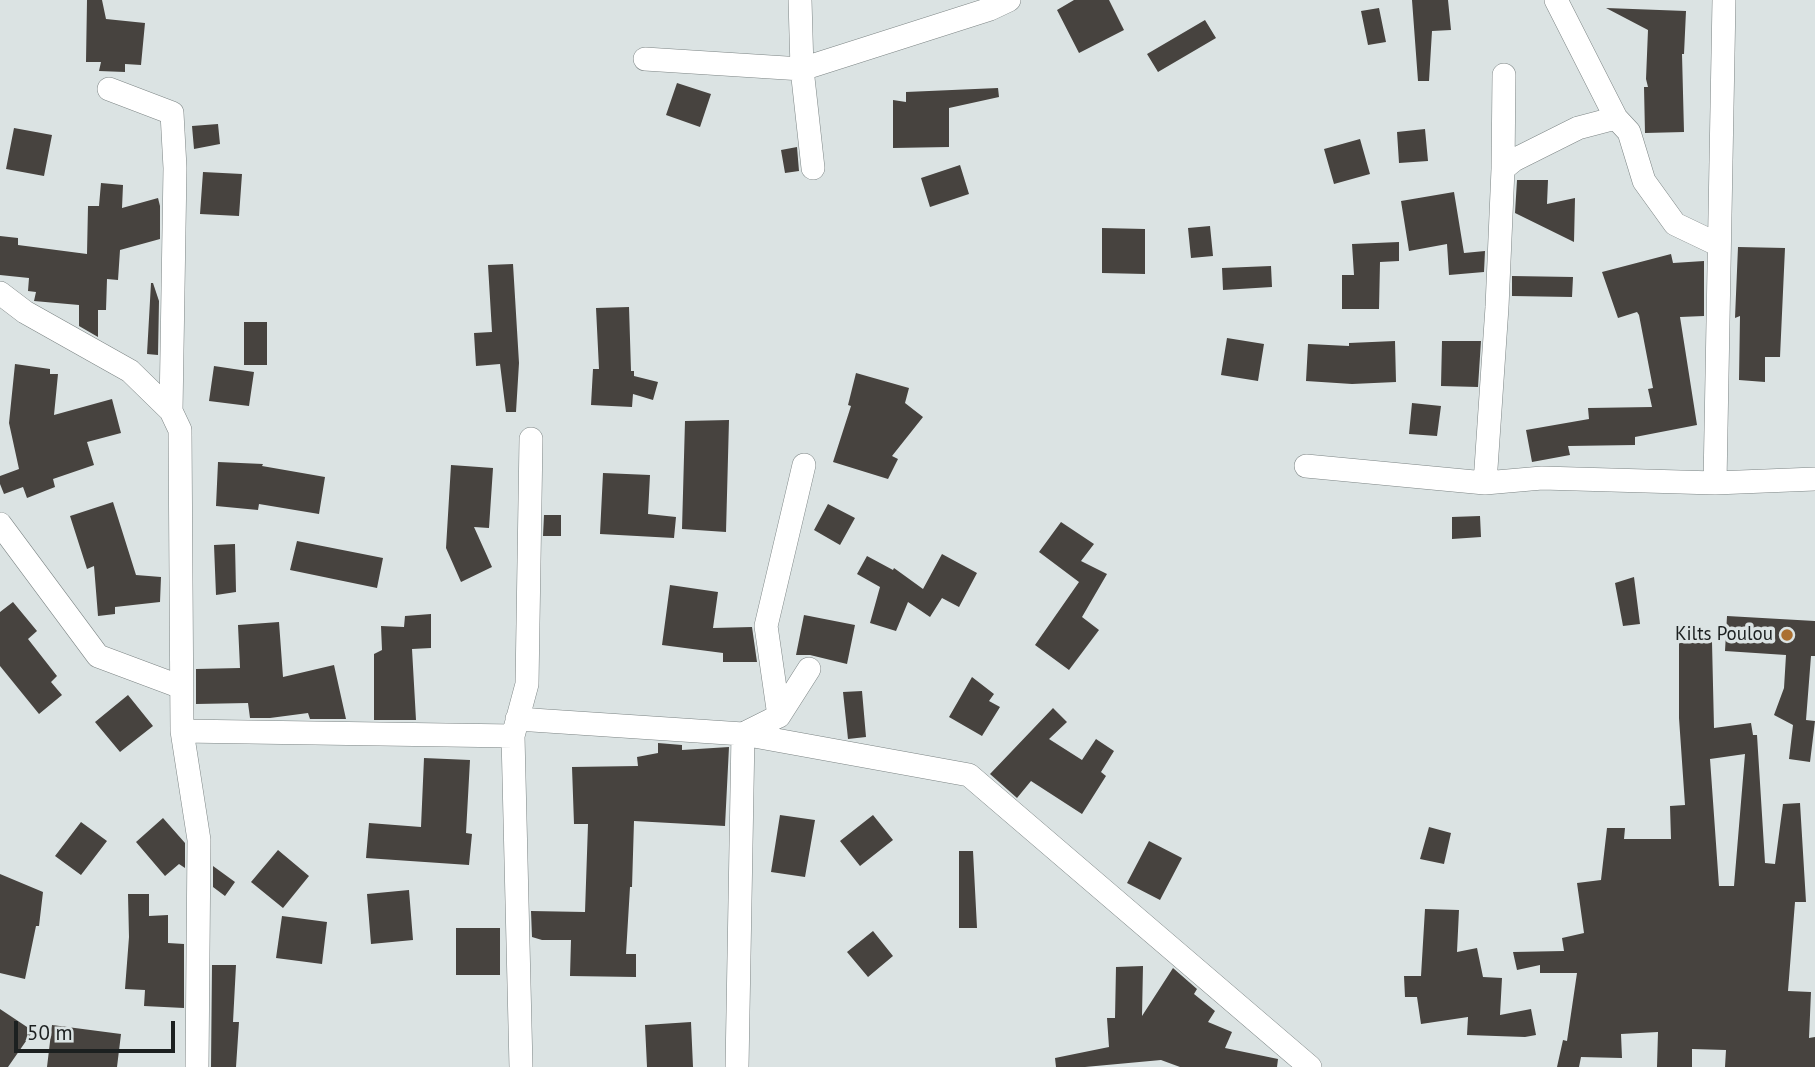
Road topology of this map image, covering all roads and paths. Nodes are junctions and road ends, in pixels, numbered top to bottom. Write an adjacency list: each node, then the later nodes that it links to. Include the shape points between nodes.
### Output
1 (800, 0): 6 (street)
2 (1009, 0): 6 (street)
3 (1556, 0): 9 (street)
4 (1724, 0): 12 (street)
5 (645, 59): 6 (street)
6 (802, 68): 10 (street)
7 (1504, 75): 11 (street)
8 (109, 89): 14 (street, via 172,113)
9 (1616, 118): 11 (street, via 1578,128); 12 (street, via 1629,132 1644,181 1675,224)
10 (813, 168)
11 (1503, 169): 19 (street)
12 (1719, 245): 20 (street)
13 (0, 293): 14 (street, via 130,371)
14 (172, 411): 23 (street, via 180,429)
15 (531, 439): 25 (street, via 527,684)
16 (804, 465): 24 (street, via 766,626)
17 (1306, 466): 19 (street)
18 (1815, 479): 20 (street)
19 (1485, 483): 20 (street, via 1542,478)
20 (1715, 483)
21 (0, 524): 23 (street, via 98,656)
22 (809, 669): 24 (street)
23 (181, 687): 26 (street)
24 (779, 716): 27 (street)
25 (515, 727): 26 (street); 27 (street); 29 (street)
26 (182, 731): 28 (street, via 199,839)
27 (743, 734): 30 (street); 31 (street, via 969,775)
28 (197, 1067)
29 (521, 1067)
30 (737, 1067)
31 (1310, 1067)

